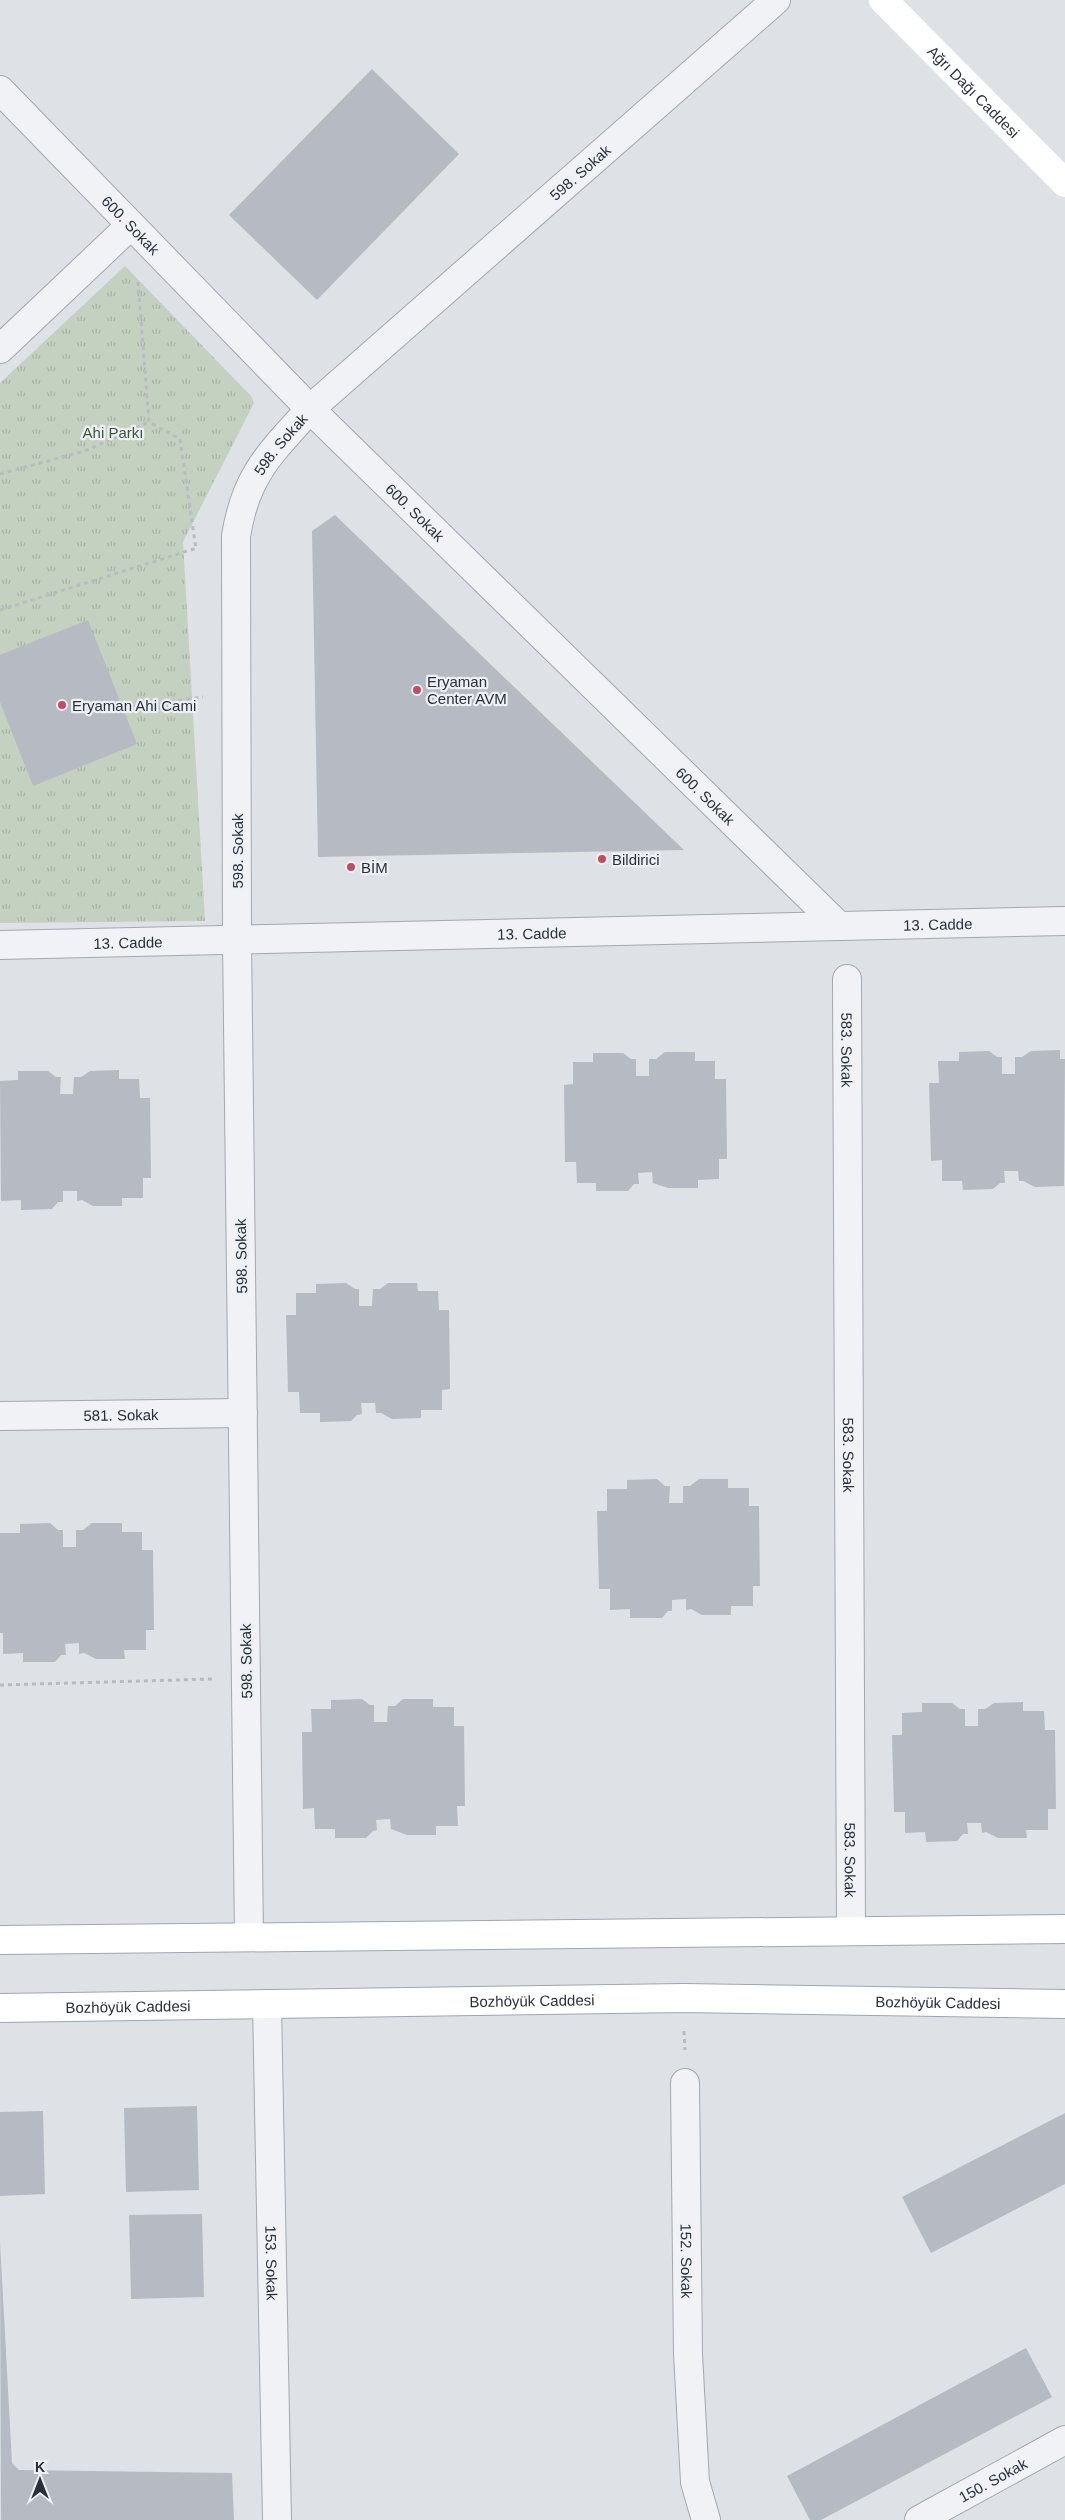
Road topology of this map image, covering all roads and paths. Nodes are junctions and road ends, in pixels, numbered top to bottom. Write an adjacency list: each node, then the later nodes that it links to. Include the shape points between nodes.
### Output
1 (776, 0): 8 (street, 598. Sokak)
2 (883, 0): 4 (main road, Ağrı Dağı Caddesi)
3 (0, 90): 5 (street, 600. Sokak)
4 (1065, 182)
5 (131, 225): 6 (street, 600. Sokak); 7 (street)
6 (157, 252): 8 (street, 600. Sokak); 9 (path, via 138,272)
7 (0, 349)
8 (310, 409): 11 (street, 598. Sokak, via 261,464 244,500); 17 (street, 600. Sokak)
9 (149, 422): 10 (path, via 85,451); 12 (path, via 180,439)
10 (0, 474)
11 (236, 536): 12 (path); 14 (street, 598. Sokak)
12 (196, 549): 13 (path)
13 (0, 610)
14 (236, 692): 15 (path); 18 (street, 598. Sokak)
15 (124, 708)
16 (1065, 921): 17 (street, 13. Cadde)
17 (839, 926): 18 (street, 13. Cadde)
18 (237, 940): 19 (street, 13. Cadde); 21 (street, 598. Sokak)
19 (0, 945)
20 (848, 979): 26 (street, 583. Sokak)
21 (243, 1413): 22 (street, 581. Sokak); 23 (street, 598. Sokak)
22 (0, 1416)
23 (246, 1678): 24 (path); 27 (street, 598. Sokak)
24 (0, 1685)
25 (1065, 1928): 26 (main road)
26 (851, 1931): 27 (main road)
27 (249, 1937): 28 (main road)
28 (0, 1940)
29 (684, 1998): 30 (main road, Bozhöyük Caddesi); 31 (main road, Bozhöyük Caddesi); 33 (path)
30 (267, 2004): 32 (main road, Bozhöyük Caddesi); 35 (street, 153. Sokak)
31 (1065, 2004)
32 (0, 2008)
33 (685, 2083): 36 (street, 152. Sokak, via 688,2354 695,2482)
34 (1065, 2440): 37 (street, 150. Sokak)
35 (278, 2520)
36 (706, 2520)
37 (919, 2520)

